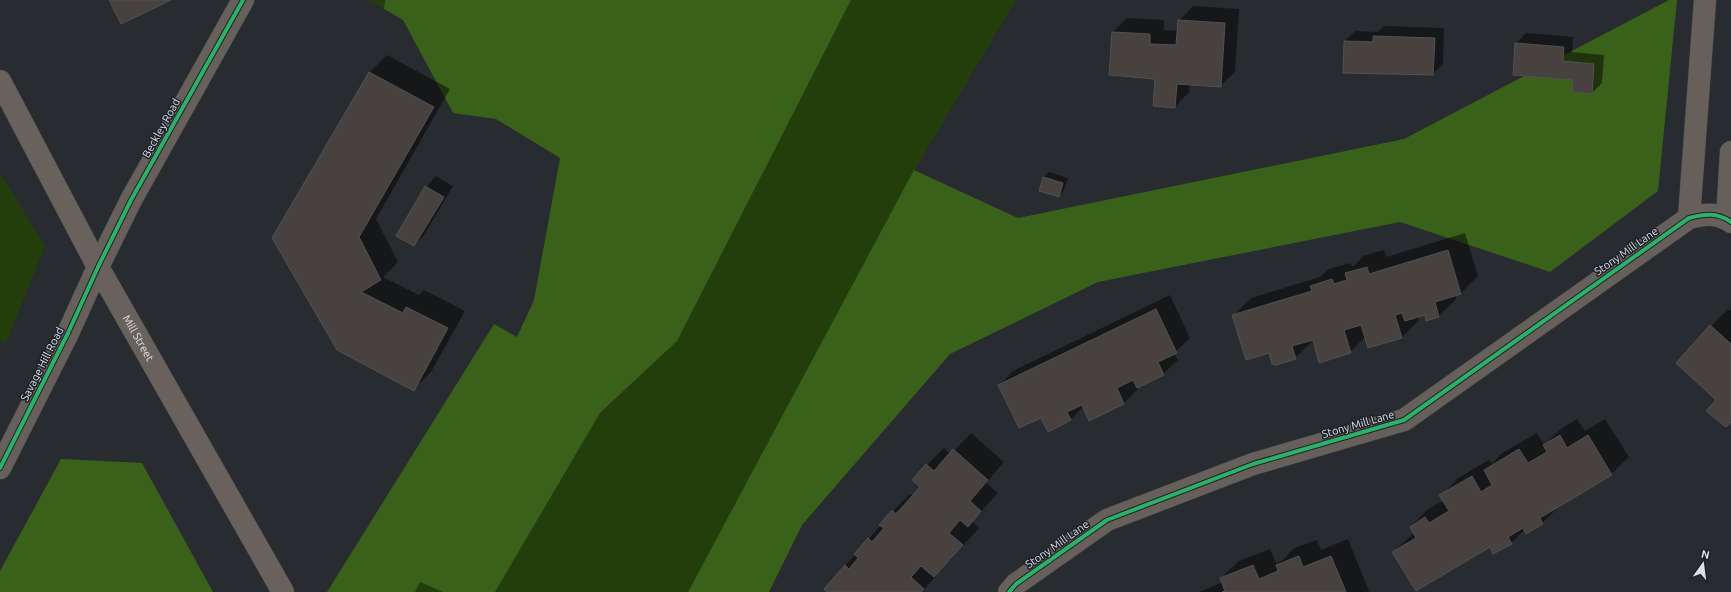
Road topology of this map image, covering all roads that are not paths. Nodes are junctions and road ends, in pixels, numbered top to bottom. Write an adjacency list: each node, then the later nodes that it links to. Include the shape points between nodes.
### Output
1 (243, 0): 7 (street, Beckley Road, via 131,200)
2 (1705, 0): 5 (street)
3 (0, 82): 7 (main road, Mill Street)
4 (1731, 152): 6 (street, Stony Mill Lane)
5 (1689, 218): 6 (street, Stony Mill Lane, via 1707,213); 10 (street, Stony Mill Lane, via 1404,420 1253,464 1107,520 1016,584)
6 (1729, 221)
7 (98, 267): 8 (street, Savage Hill Road); 9 (main road, Mill Street)
8 (0, 468)
9 (283, 592)
10 (1009, 592)

